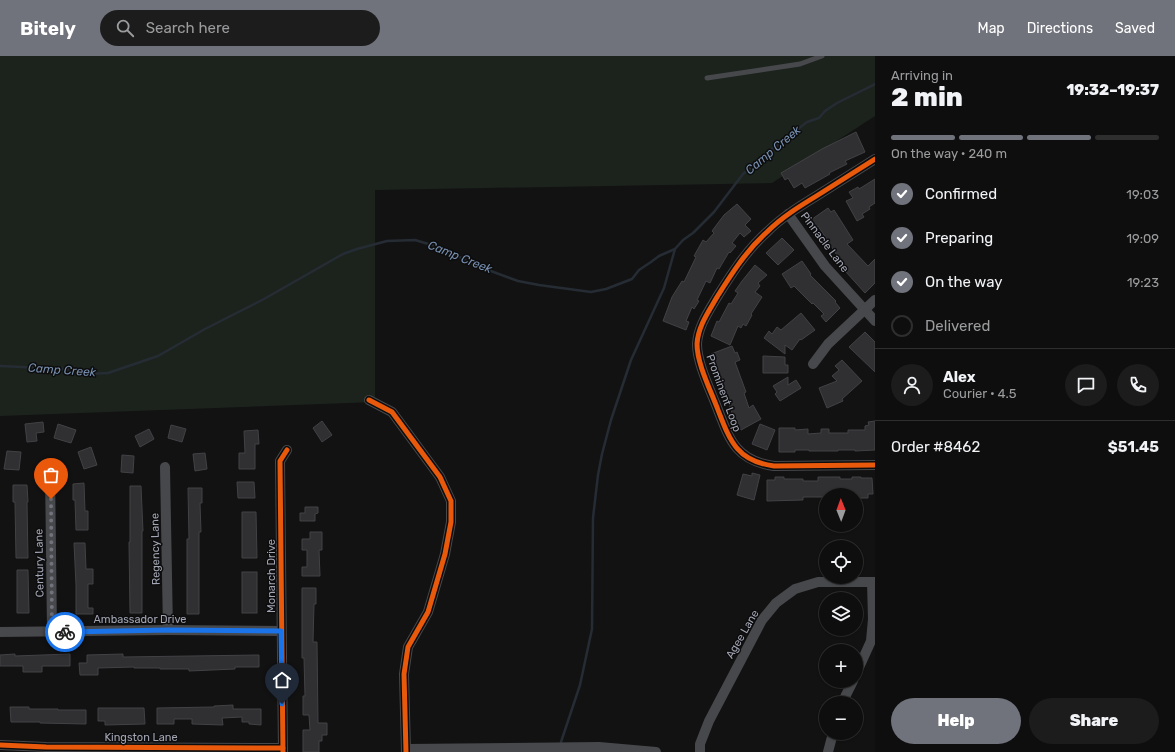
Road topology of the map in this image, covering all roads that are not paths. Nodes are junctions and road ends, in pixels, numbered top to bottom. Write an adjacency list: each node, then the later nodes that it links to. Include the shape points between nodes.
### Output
1 (822, 56): 2 (lane, via 800,64)
2 (707, 78)
3 (875, 159): 4 (street, Prominent Loop)
4 (788, 214): 6 (street, Pinnacle Lane, via 825,266); 11 (street, Prominent Loop, via 766,232 746,254 705,317 698,337 701,364 727,433 748,458 774,466)
5 (875, 300): 6 (street)
6 (865, 310): 7 (street, Pinnacle Lane); 8 (street, via 828,344)
7 (875, 321)
8 (813, 364)
9 (368, 400): 25 (street, via 392,412 440,477 451,502 451,522 445,554 428,612 408,647 404,674)
10 (287, 450): 16 (street, Monarch Drive, via 280,461)
11 (875, 465)
12 (165, 467): 15 (street, Regency Lane)
13 (50, 470): 18 (street, Century Lane)
14 (874, 582): 19 (street, via 871,641); 27 (street, Agee Lane, via 818,582 795,589 776,602 762,620 709,721 700,744)
15 (168, 630): 16 (street, Ambassador Drive); 18 (street, Ambassador Drive)
16 (281, 631): 24 (street, Monarch Drive)
17 (0, 632): 18 (street, Ambassador Drive)
18 (52, 632)
19 (863, 659)
20 (831, 740): 28 (street)
21 (0, 745): 23 (street, Kingston Lane)
22 (168, 749): 23 (street, Kingston Lane); 24 (street, Kingston Lane)
23 (46, 750)
24 (283, 750)
25 (406, 751): 26 (street, via 599,747)
26 (656, 752)
27 (700, 752)
28 (828, 752)

